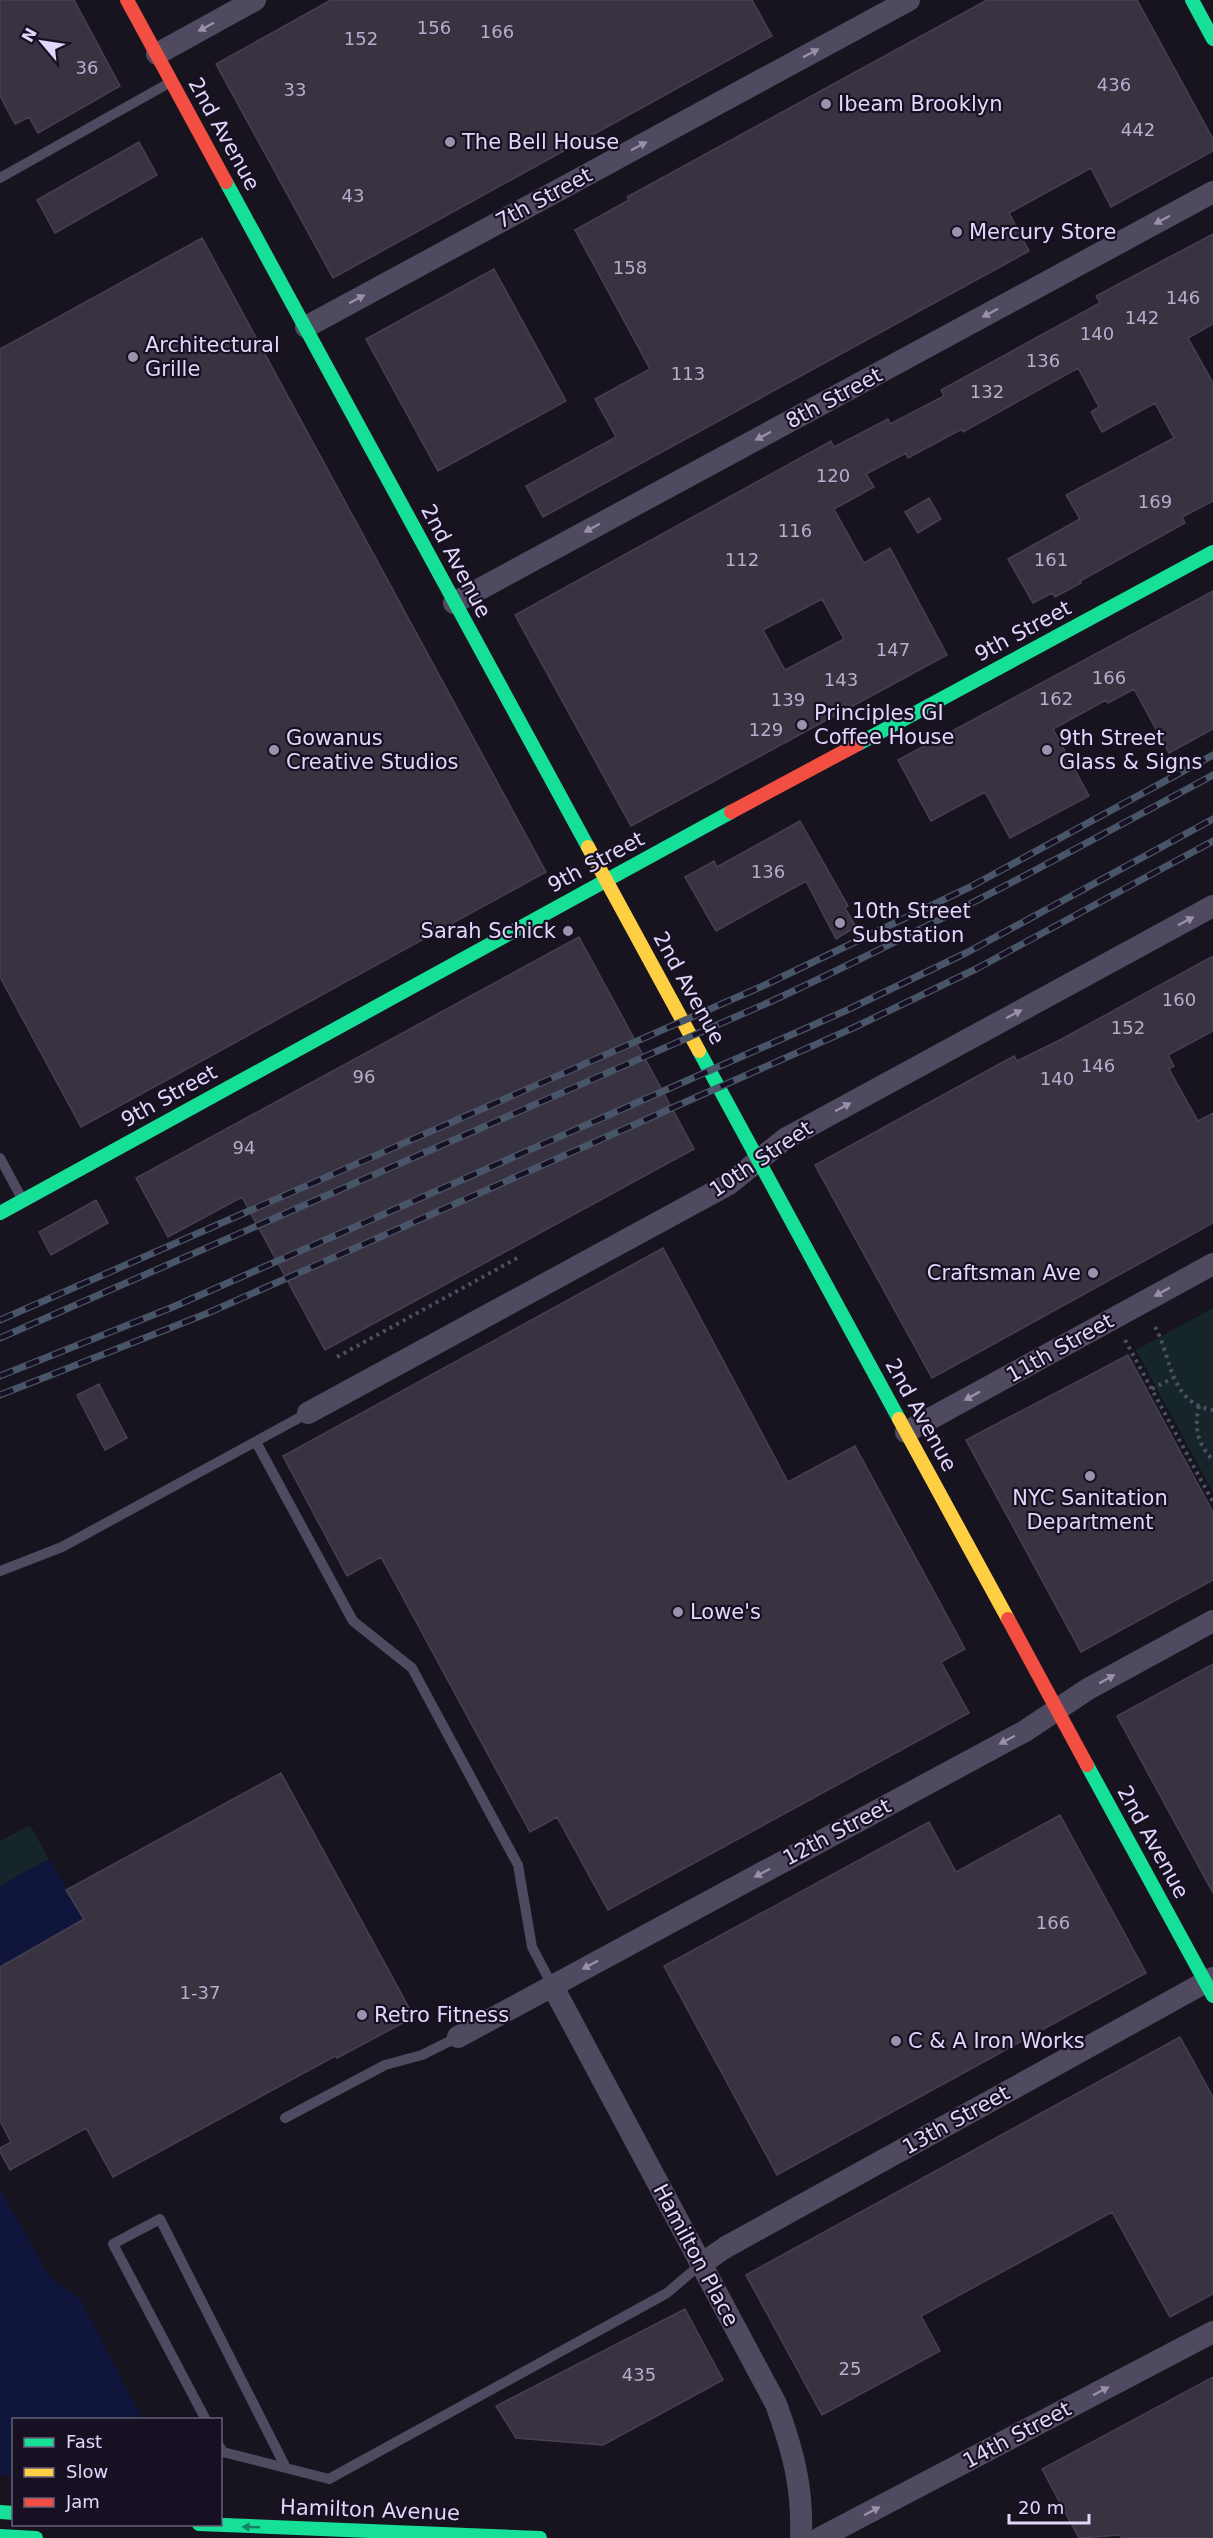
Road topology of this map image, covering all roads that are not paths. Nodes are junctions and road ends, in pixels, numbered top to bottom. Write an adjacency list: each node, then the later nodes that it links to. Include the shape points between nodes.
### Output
1 (127, 0): 6 (main road, 2nd Avenue)
2 (255, 0): 6 (street, one-way to 6)
3 (909, 0): 10 (street, 7th Street, one-way to 3)
4 (1192, 0): 5 (main road)
5 (1213, 39)
6 (157, 54): 7 (main road, 2nd Avenue)
7 (172, 81): 8 (lane); 10 (main road, 2nd Avenue)
8 (0, 178)
9 (1213, 192): 12 (street, 8th Street, one-way to 12)
10 (306, 327): 12 (main road, 2nd Avenue)
11 (1213, 552): 13 (main road, 9th Street)
12 (454, 603): 13 (main road, 2nd Avenue)
13 (606, 880): 16 (main road, 2nd Avenue); 17 (main road, 9th Street)
14 (1213, 906): 16 (street, 10th Street, one-way to 14, via 785,1139)
15 (0, 1158): 17 (lane)
16 (759, 1160): 20 (street, 10th Street, via 729,1184); 21 (main road, 2nd Avenue)
17 (22, 1200): 18 (main road, 9th Street)
18 (0, 1213)
19 (1213, 1264): 21 (street, 11th Street, one-way to 21)
20 (308, 1413): 22 (lane)
21 (906, 1432): 25 (main road, 2nd Avenue)
22 (256, 1442): 23 (lane, via 62,1547); 26 (lane, via 353,1621 412,1668 518,1865 532,1947)
23 (0, 1571)
24 (1213, 1621): 25 (street, 12th Street, one-way to 24)
25 (1057, 1710): 26 (street, 12th Street, one-way to 26, via 1025,1731); 27 (main road, 2nd Avenue)
26 (552, 1985): 28 (street, 12th Street); 30 (street, Hamilton Place)
27 (1211, 1986): 30 (street, 13th Street)
28 (458, 2037): 29 (lane, via 422,2055 385,2065)
29 (285, 2118)
30 (701, 2264): 34 (lane, via 667,2293 328,2479); 39 (street, Hamilton Place, via 776,2404 788,2436 802,2497)
31 (1213, 2332): 40 (street, 14th Street, one-way to 31)
32 (205, 2418): 34 (lane, via 113,2244 160,2219)
33 (222, 2450): 34 (lane)
34 (286, 2468)
35 (222, 2526): 38 (main road, Hamilton Avenue, one-way to 35)
36 (0, 2536): 37 (main road)
37 (36, 2538)
38 (540, 2538)
39 (801, 2538)
40 (820, 2538)

